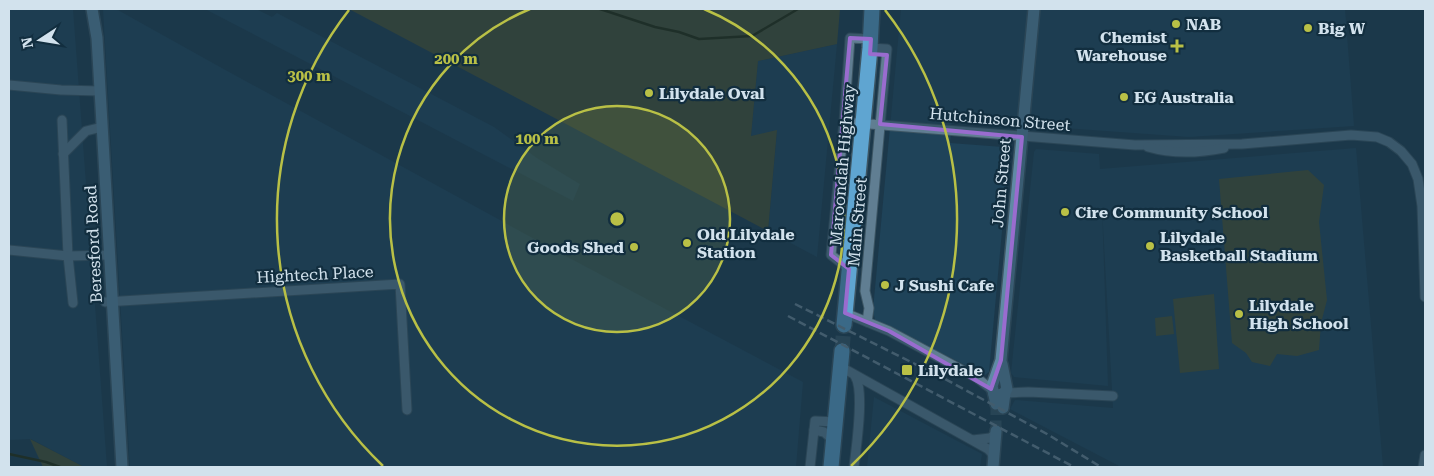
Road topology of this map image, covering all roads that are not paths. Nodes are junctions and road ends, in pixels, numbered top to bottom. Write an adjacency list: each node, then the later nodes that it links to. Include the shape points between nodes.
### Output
1 (872, 9): 4 (highway, Maroondah Highway)
2 (1034, 9): 12 (main road, John Street)
3 (92, 14): 6 (main road, Beresford Road, via 97,38)
4 (870, 47): 8 (street, via 850,38); 9 (highway, Maroondah Highway); 10 (street, Main Street, via 887,49)
5 (9, 85): 6 (street)
6 (96, 91): 11 (main road, Beresford Road)
7 (62, 120): 13 (street)
8 (844, 122): 9 (street, Hutchinson Street); 18 (street, via 832,255)
9 (863, 123): 10 (street, Hutchinson Street); 18 (highway, Maroondah Highway)
10 (880, 124): 12 (street, Hutchinson Street); 23 (street, Main Street, via 865,291 870,310)
11 (98, 128): 13 (street, via 86,131); 16 (main road, Beresford Road)
12 (1022, 137): 14 (street, Hutchinson Street, via 1135,144 1162,150 1209,151 1242,144 1362,135 1377,137 1395,146 1408,158 1416,170); 27 (main road, John Street)
13 (63, 154): 17 (street)
14 (1424, 206): 19 (street)
15 (9, 250): 17 (street)
16 (106, 255): 17 (street); 20 (main road, Beresford Road)
17 (68, 256): 21 (street)
18 (850, 269): 22 (highway, Maroondah Highway)
19 (1425, 297)
20 (109, 302): 29 (street, Hightech Place, via 400,284); 37 (main road, Beresford Road); 38 (main road, Beresford Road)
21 (73, 303)
22 (845, 319): 23 (street)
23 (867, 322): 27 (street)
24 (842, 351): 25 (highway)
25 (841, 367): 26 (street); 30 (highway)
26 (855, 376): 33 (street); 41 (street, via 860,398)
27 (1000, 392): 28 (street)
28 (1113, 396)
29 (407, 410)
30 (836, 422): 31 (street, via 815,420); 34 (highway)
31 (814, 430): 34 (street, via 824,432); 39 (street)
32 (998, 433): 33 (street, via 990,438); 36 (main road)
33 (972, 440): 36 (street, via 990,451)
34 (834, 442): 40 (highway)
35 (1425, 455): 42 (street)
36 (993, 463)
37 (115, 467)
38 (122, 467)
39 (810, 467)
40 (831, 467)
41 (854, 467)
42 (1422, 467)

